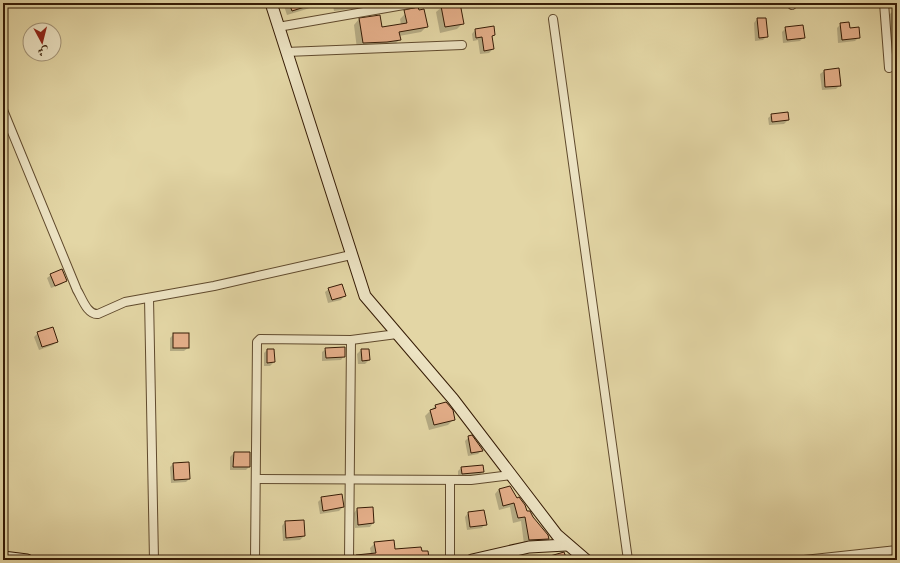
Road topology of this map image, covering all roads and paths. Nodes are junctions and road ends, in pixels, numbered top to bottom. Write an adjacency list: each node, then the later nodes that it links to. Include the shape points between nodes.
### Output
1 (271, 3): 5 (street)
2 (415, 3): 5 (street)
3 (884, 3): 8 (street)
4 (553, 19): 28 (street)
5 (278, 27): 7 (street)
6 (462, 45): 7 (street)
7 (286, 52): 10 (street)
8 (889, 68)
9 (3, 110): 11 (street, via 77,290 89,311 98,314 125,302)
10 (351, 255): 11 (street); 12 (street, via 365,296)
11 (149, 298): 22 (street)
12 (397, 334): 13 (street); 14 (street, via 453,399)
13 (351, 340): 15 (street, via 260,339 257,342); 16 (street)
14 (511, 475): 17 (street); 18 (street)
15 (257, 479): 16 (street); 23 (street)
16 (350, 479): 17 (street); 24 (street)
17 (450, 480): 25 (street)
18 (566, 545): 26 (street, via 529,547); 27 (street)
19 (897, 550): 29 (street)
20 (3, 557): 21 (street)
21 (27, 560)
22 (154, 560)
23 (255, 560)
24 (349, 560)
25 (450, 560)
26 (474, 560)
27 (586, 560)
28 (628, 560)
29 (804, 560)

